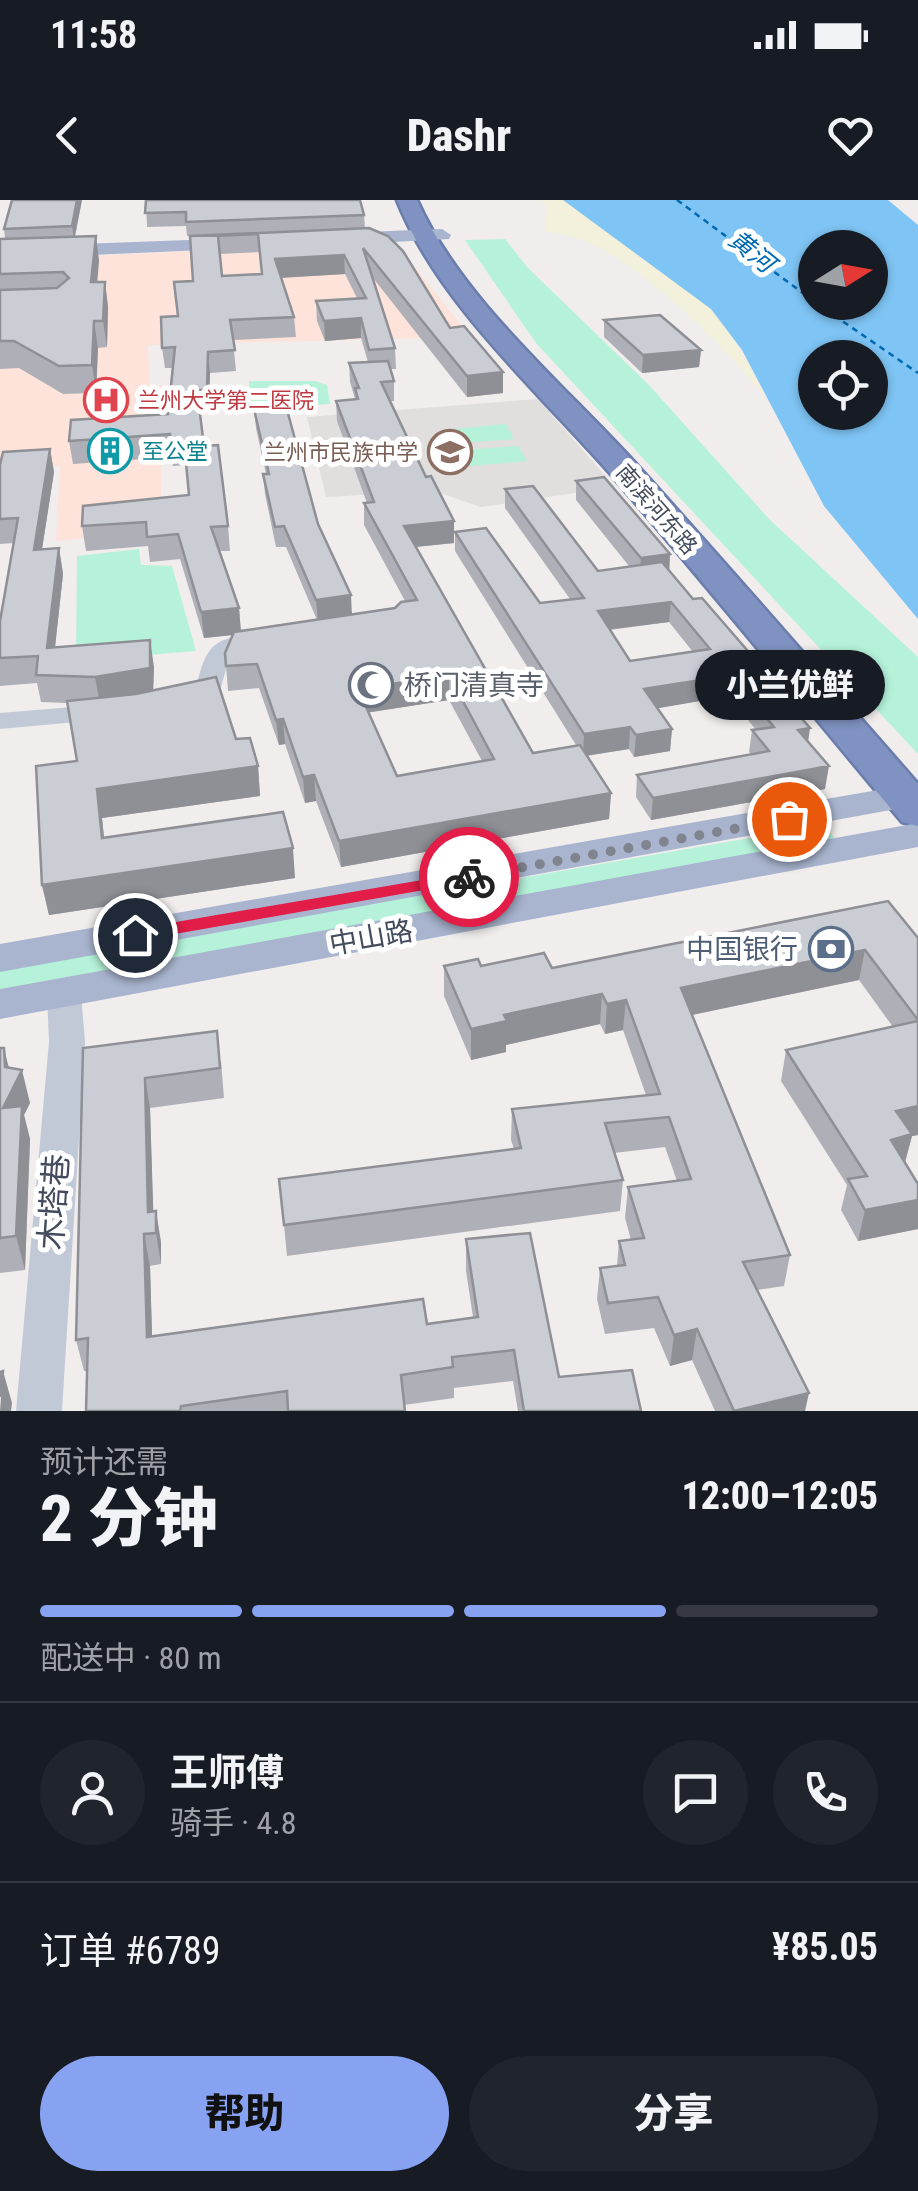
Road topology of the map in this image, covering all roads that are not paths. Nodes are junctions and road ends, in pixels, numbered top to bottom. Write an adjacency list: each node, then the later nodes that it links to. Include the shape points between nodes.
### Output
1 (427, 225): 1 (main road, via 314,236 371,234); 8 (highway, 南滨河东路, via 641,464)
2 (258, 239): 3 (main road)
3 (0, 249)
4 (298, 636): 5 (street, via 227,646 216,656 209,690)
5 (163, 704)
6 (133, 708): 7 (street)
7 (0, 721)
8 (915, 803): 9 (main road, 中山路); 10 (main road, 中山路)
9 (0, 958)
10 (64, 993): 11 (main road, 中山路); 12 (street, 木塔巷, via 67,1042)
11 (0, 1004)
12 (38, 1411)

